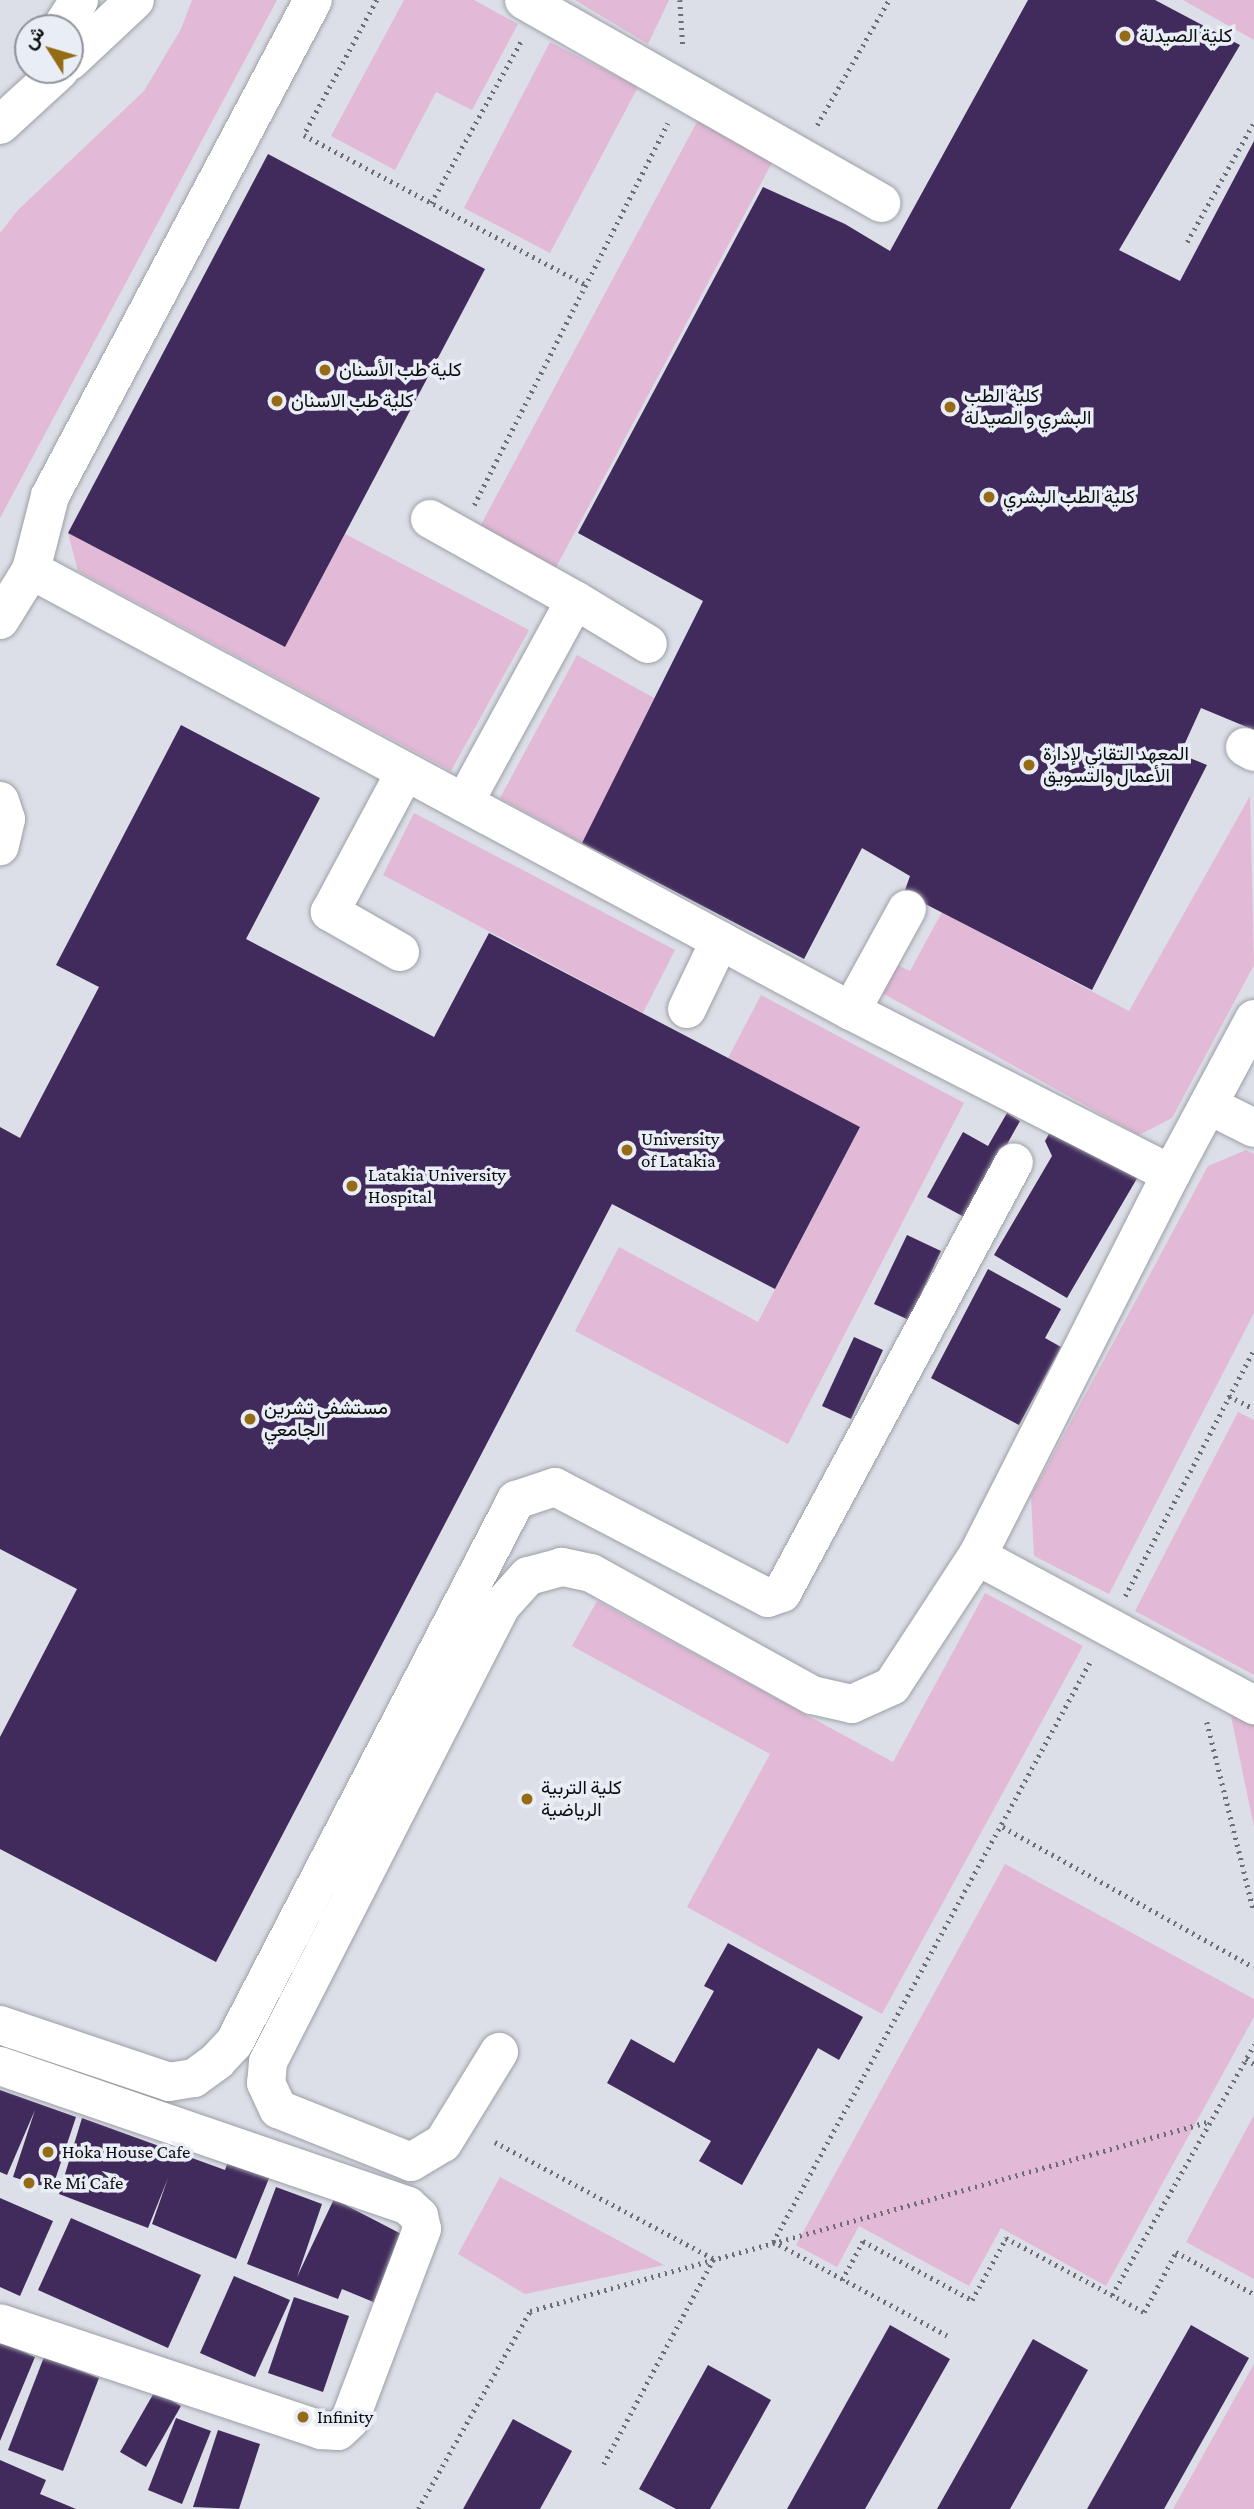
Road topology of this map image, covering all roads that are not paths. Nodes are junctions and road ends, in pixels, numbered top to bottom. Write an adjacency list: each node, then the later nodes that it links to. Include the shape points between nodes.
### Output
1 (135, 0): 4 (street)
2 (313, 0): 10 (street, via 50,496)
3 (532, 4): 8 (street)
4 (84, 48)
5 (25, 84): 7 (street)
6 (44, 84): 7 (street)
7 (0, 124)
8 (881, 203)
9 (444, 527): 11 (street)
10 (31, 570): 12 (street); 14 (street)
11 (575, 600): 13 (street); 16 (street)
12 (0, 620)
13 (648, 644)
14 (405, 772): 16 (street); 20 (street, via 330,912)
15 (0, 801): 17 (street, via 6,834)
16 (464, 803): 19 (street)
17 (0, 846)
18 (907, 909): 22 (street)
19 (720, 940): 21 (street); 22 (street)
20 (400, 952)
21 (687, 1009)
22 (850, 1011): 27 (street)
23 (1254, 1020): 24 (street)
24 (1208, 1105): 25 (street); 27 (street)
25 (1254, 1128)
26 (1014, 1162): 30 (street, via 782,1593 768,1598 555,1487 516,1500 233,2043 217,2061 194,2078 169,2082)
27 (1171, 1174): 28 (street)
28 (977, 1556): 29 (street); 31 (street, via 892,1686 852,1704 812,1695 591,1573 562,1567 528,1576 501,1606 268,2062 266,2083 278,2109 411,2162 443,2143)
29 (1254, 1704)
30 (0, 2025)
31 (499, 2052)
32 (0, 2066): 33 (street, via 408,2206 419,2216 422,2229 354,2407 338,2431 321,2430)
33 (0, 2323)

